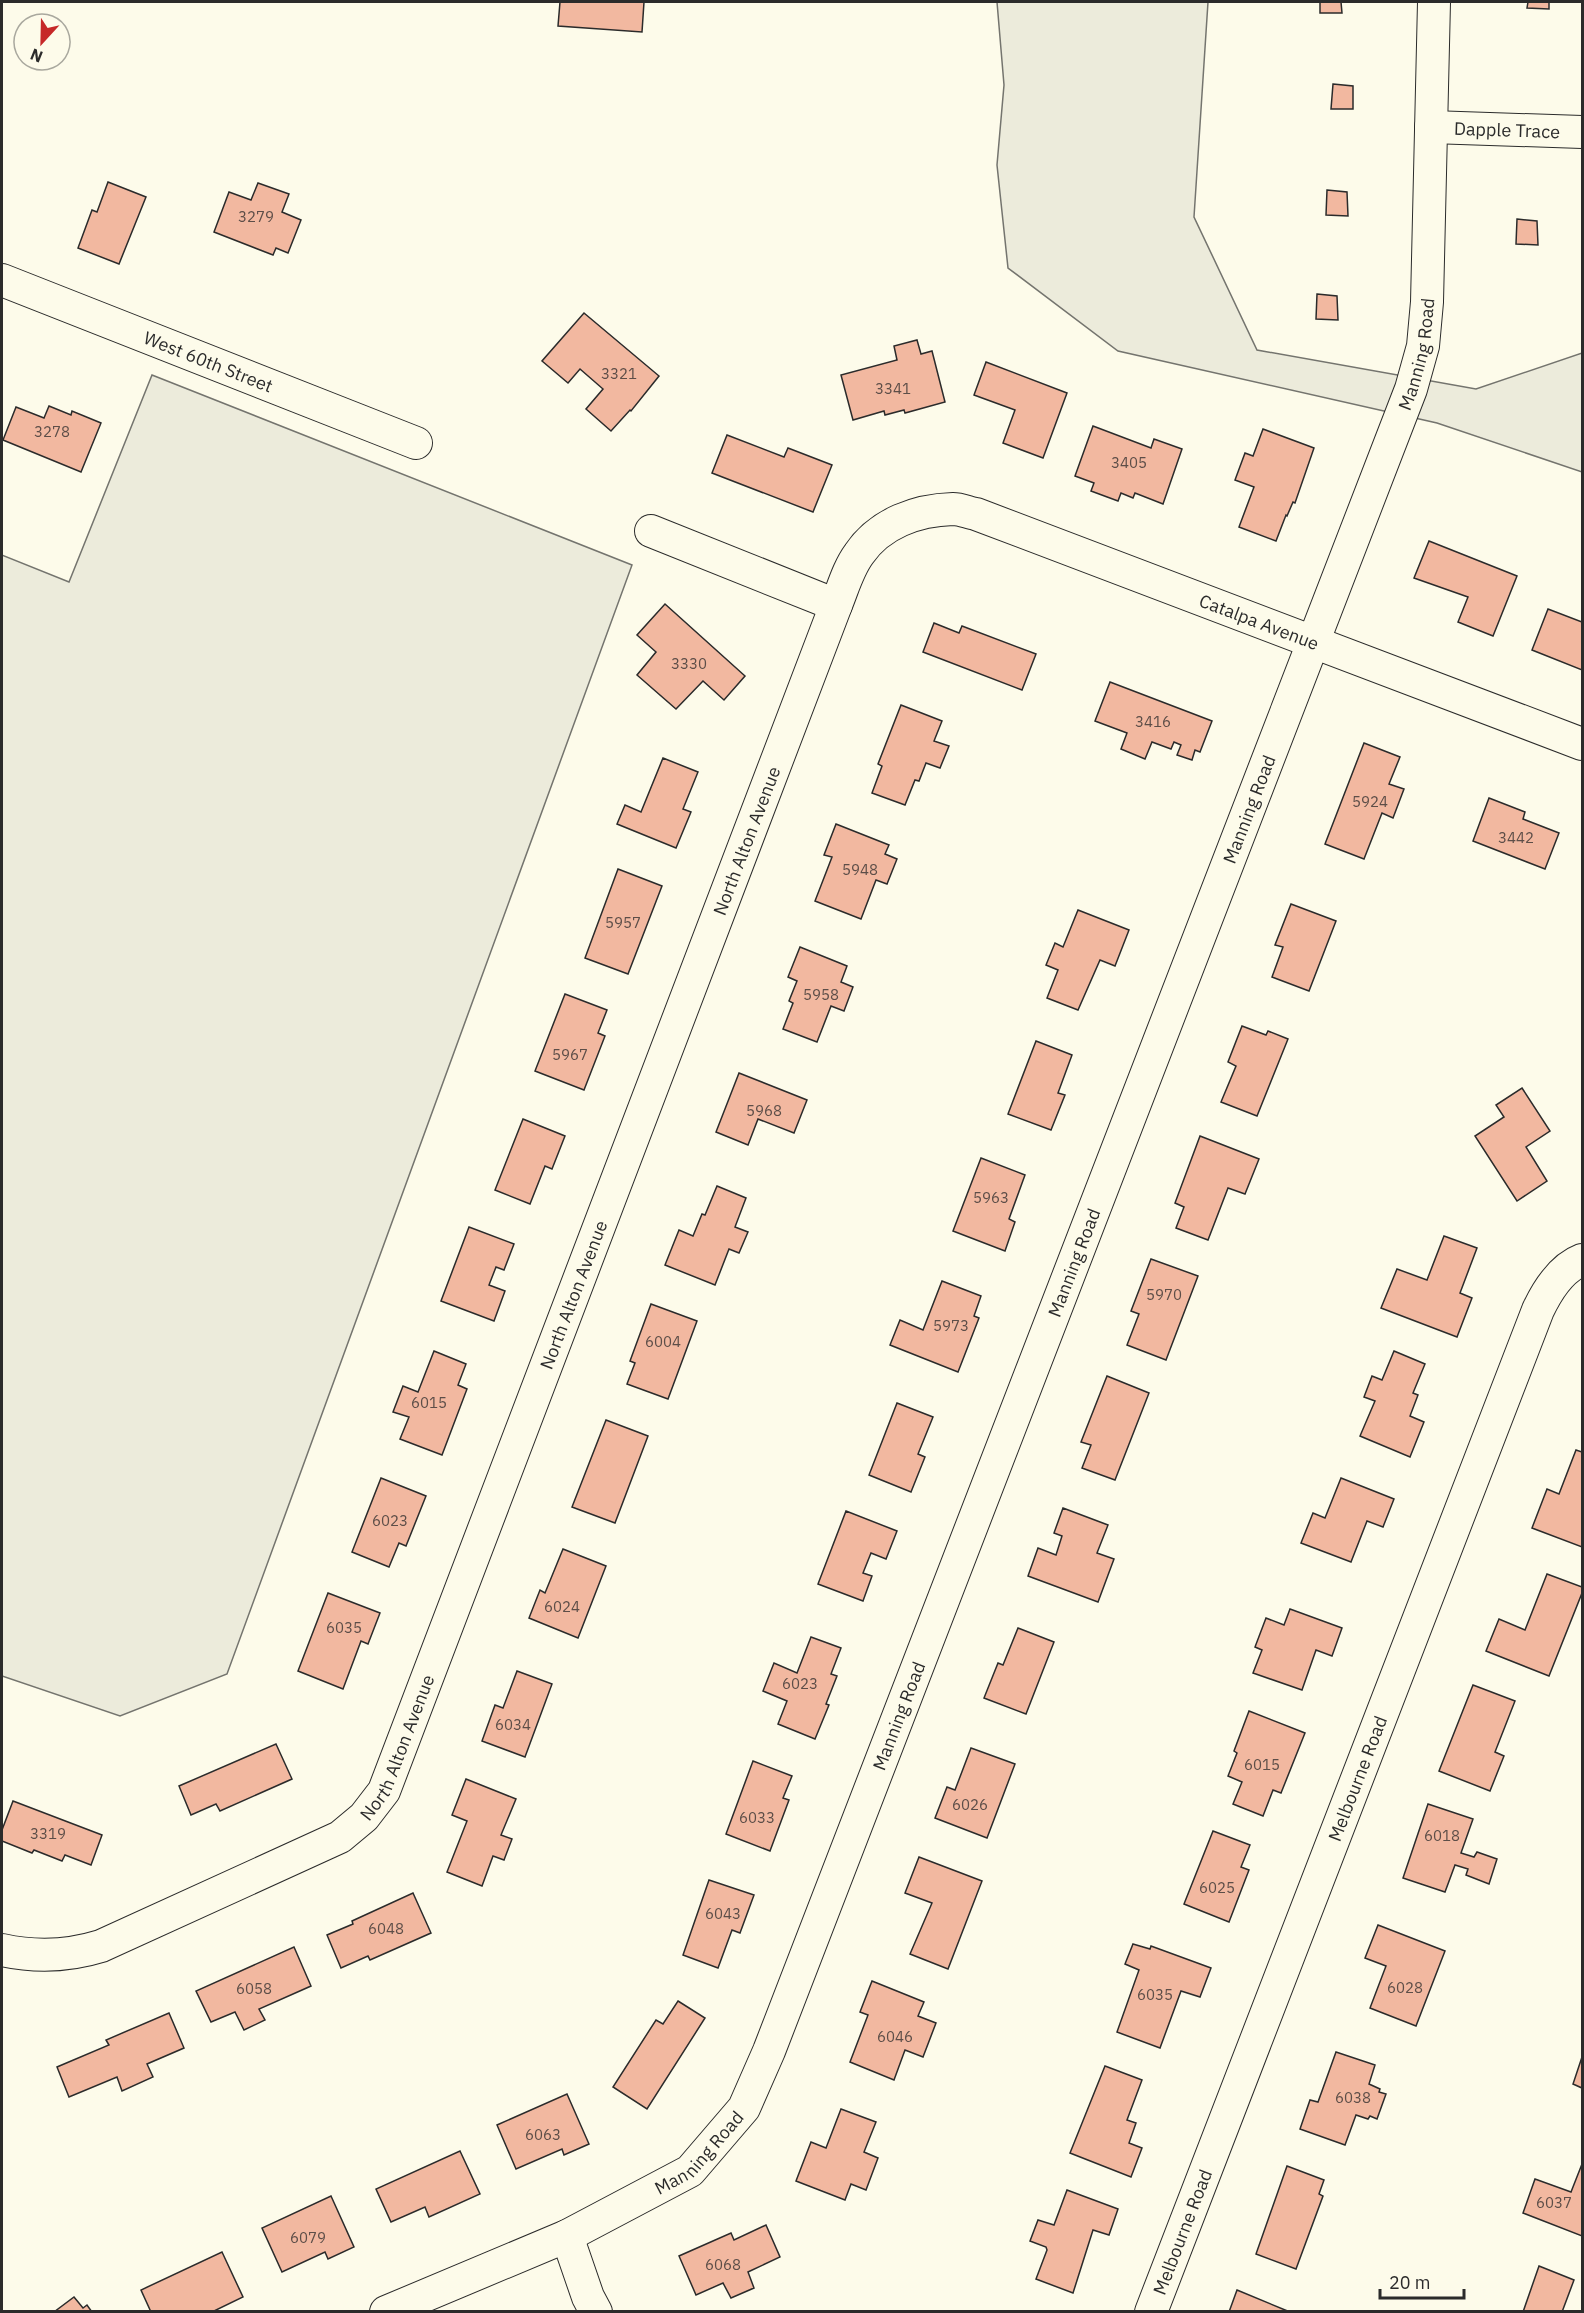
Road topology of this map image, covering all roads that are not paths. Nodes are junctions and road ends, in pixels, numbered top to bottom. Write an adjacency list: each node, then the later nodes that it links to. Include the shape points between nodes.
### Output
1 (1434, 2): 2 (street, Manning Road)
2 (1431, 127): 3 (street, Dapple Trace); 9 (street, Manning Road, via 1423,346 1407,401)
3 (1582, 132)
4 (2, 280): 5 (street, West 60th Street)
5 (416, 443)
6 (934, 510): 8 (street, North Alton Avenue, via 912,515 878,533 851,567); 9 (street, Catalpa Avenue, via 976,514)
7 (651, 531): 8 (street)
8 (836, 605): 12 (street, North Alton Avenue, via 384,1791 364,1817 340,1837 101,1946 35,1955)
9 (1313, 642): 10 (street, Catalpa Avenue); 13 (street, Manning Road, via 744,2108 690,2171)
10 (1582, 744)
11 (1582, 1260): 16 (street, Melbourne Road, via 1556,1281 1538,1310)
12 (2, 1950)
13 (567, 2236): 14 (street, Manning Road); 15 (street)
14 (386, 2312)
15 (596, 2312)
16 (1151, 2312)

